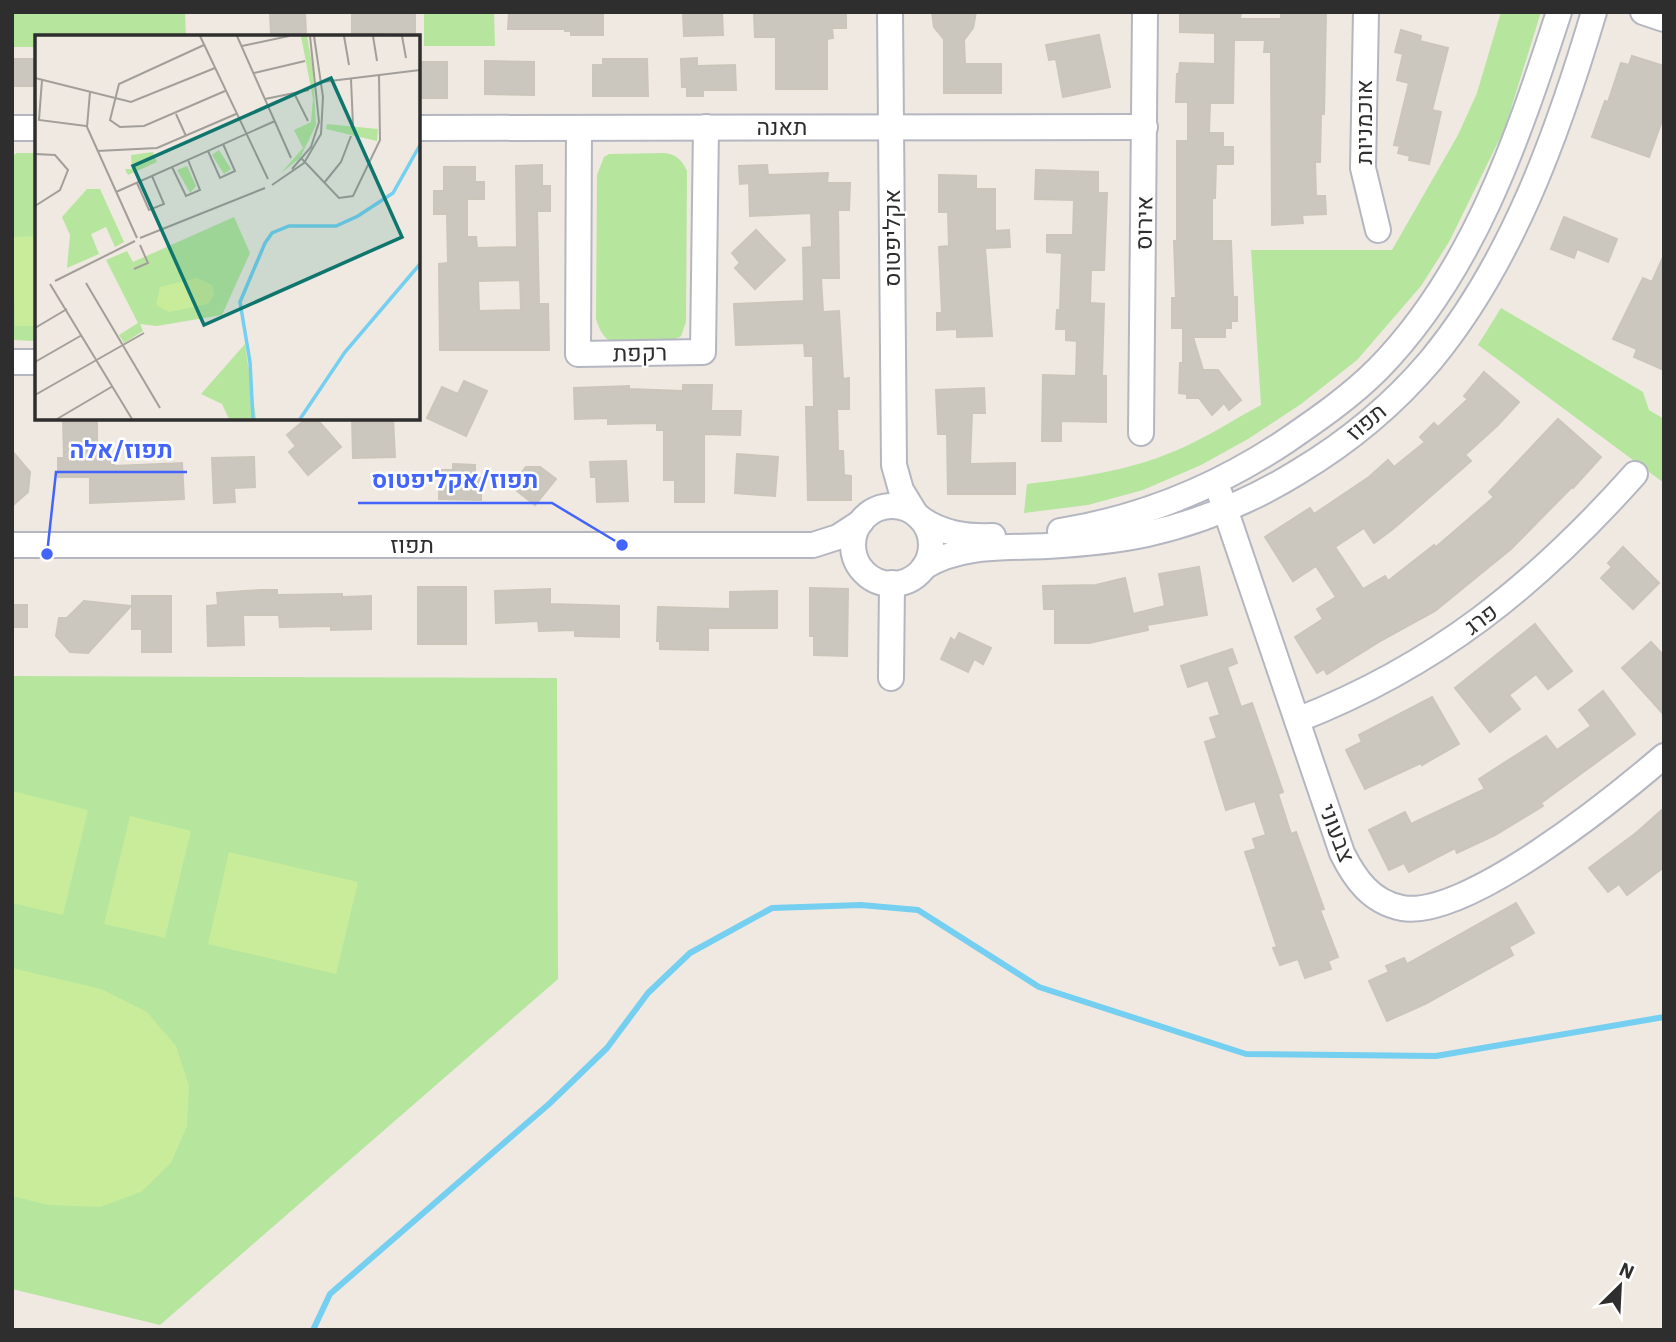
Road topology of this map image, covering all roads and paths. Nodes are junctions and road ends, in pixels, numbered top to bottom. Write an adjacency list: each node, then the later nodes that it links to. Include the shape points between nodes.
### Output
1 (890, 12): 9 (street, אקליפטוס)
2 (1145, 12): 10 (street, אירוס)
3 (1366, 12): 15 (street, אוכמניות, via 1363,168)
4 (1559, 12): 21 (street, תפוז, via 1495,188 1430,305 1378,369 1347,397 1262,457)
5 (1594, 12): 22 (street, תפוז, via 1525,201 1458,324 1424,368 1369,423 1297,472)
6 (1643, 12): 7 (street)
7 (1664, 19)
8 (706, 127): 9 (street, תאנה); 14 (street, תאנה); 14 (street, רקפת, via 703,352 578,354)
9 (891, 127): 10 (street, תאנה); 19 (street, אקליפטוס)
10 (1145, 127): 18 (street, אירוס)
11 (12, 128): 12 (street)
12 (35, 128)
13 (420, 128): 14 (street, תאנה)
14 (579, 128)
15 (1378, 230)
16 (12, 362): 17 (street)
17 (35, 362)
18 (1141, 433)
19 (894, 465): 23 (street, אקליפטוס, via 901,490); 24 (street, אקליפטוס)
20 (1635, 474): 31 (street, פרג, via 1561,552 1479,621 1391,678)
21 (1216, 482): 22 (street, צבעוני); 23 (street, תפוז, via 1132,515 1052,532 969,537 941,530)
22 (1225, 510): 28 (street, תפוז, via 1145,534 1100,542 981,549); 31 (street, צבעוני)
23 (918, 516): 24 (street, via 886,506); 28 (street, via 931,538)
24 (863, 519): 26 (street, תפוז, via 838,537); 27 (street, via 854,544)
25 (12, 545): 26 (street, תפוז)
26 (813, 545): 27 (street, תפוז)
27 (861, 567): 29 (street, via 877,580)
28 (924, 567): 29 (street, via 913,577)
29 (891, 583): 30 (street)
30 (891, 678)
31 (1297, 720): 32 (street, צבעוני, via 1351,871 1374,897 1404,908 1440,905 1519,864 1576,827)
32 (1664, 756)

